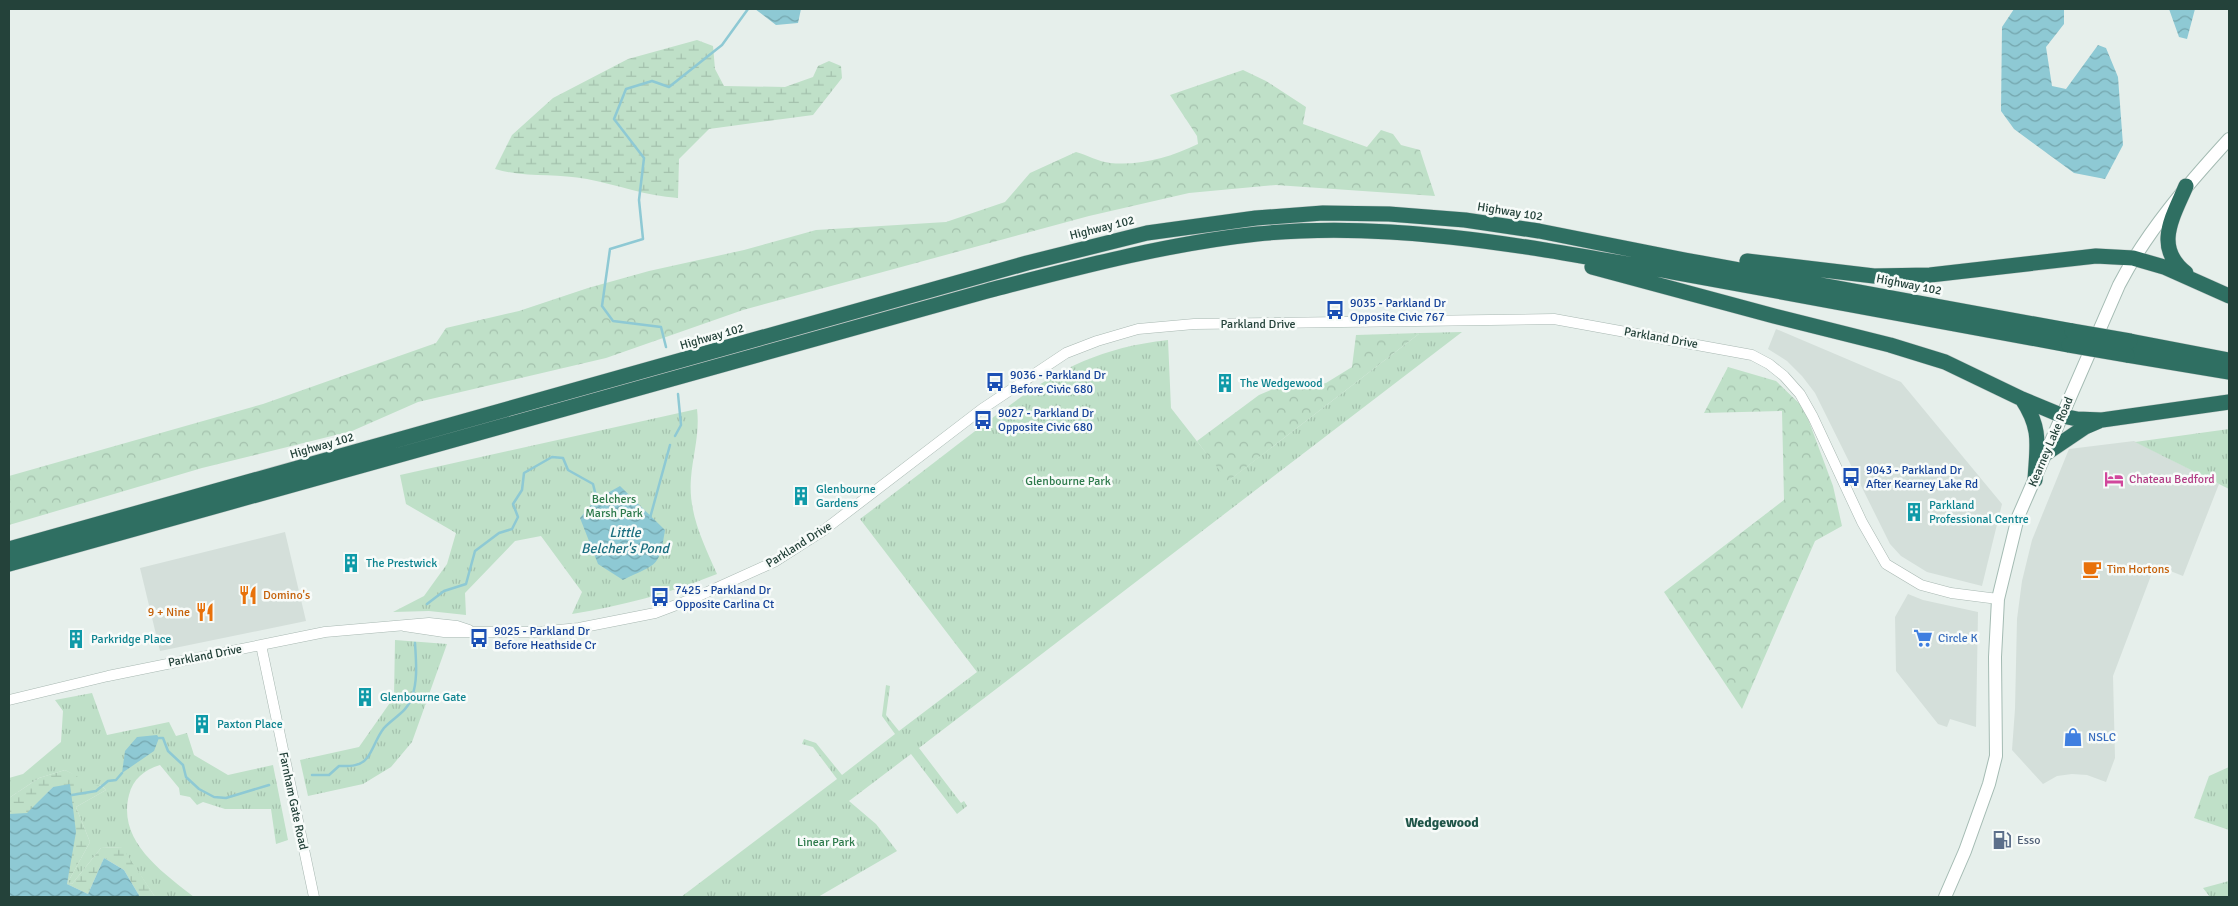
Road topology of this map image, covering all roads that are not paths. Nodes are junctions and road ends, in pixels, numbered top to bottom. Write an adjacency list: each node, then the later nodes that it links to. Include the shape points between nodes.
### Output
1 (2229, 139): 2 (main road, Kearney Lake Road)
2 (2186, 186): 5 (main road, Kearney Lake Road); 6 (highway, via 2167,238 2176,266)
3 (1576, 238): 5 (highway, via 1874,276 1930,275 2096,256); 8 (highway, Highway 102); 18 (highway, Highway 102, via 1465,220 1323,213 1147,233 1028,262)
4 (1513, 246): 8 (highway, Highway 102); 12 (highway, via 1890,345 1945,362); 19 (highway, Highway 102, via 1420,234 1354,231 1258,234 1146,250 977,293)
5 (2133, 258): 6 (highway, via 2164,266); 14 (main road, Kearney Lake Road)
6 (2195, 280): 7 (highway)
7 (2229, 296)
8 (2071, 338): 9 (highway, Highway 102, bridge)
9 (2128, 348): 10 (highway, Highway 102); 11 (highway, Highway 102)
10 (2229, 360)
11 (2229, 372)
12 (2022, 399): 14 (highway); 17 (highway, via 2037,426)
13 (2229, 402): 15 (highway)
14 (2063, 416): 15 (highway); 16 (main road, Kearney Lake Road)
15 (2102, 420): 16 (highway)
16 (2045, 454): 17 (main road, Kearney Lake Road)
17 (2035, 480): 20 (main road, Kearney Lake Road, via 2018,517)
18 (9, 549)
19 (9, 564)
20 (1998, 600): 21 (street, Parkland Drive, via 1921,585 1886,564 1800,394 1784,376 1752,355 1554,319 1194,324 1138,329 1097,340 1066,353 982,409 824,530 774,562 720,588 655,613 579,628 538,632 471,631 445,624 325,632); 24 (main road, Kearney Lake Road, via 1996,756 1965,851)
21 (261, 645): 22 (street, Parkland Drive); 23 (street, Farnham Gate Road)
22 (9, 700)
23 (314, 897)
24 (1945, 897)

